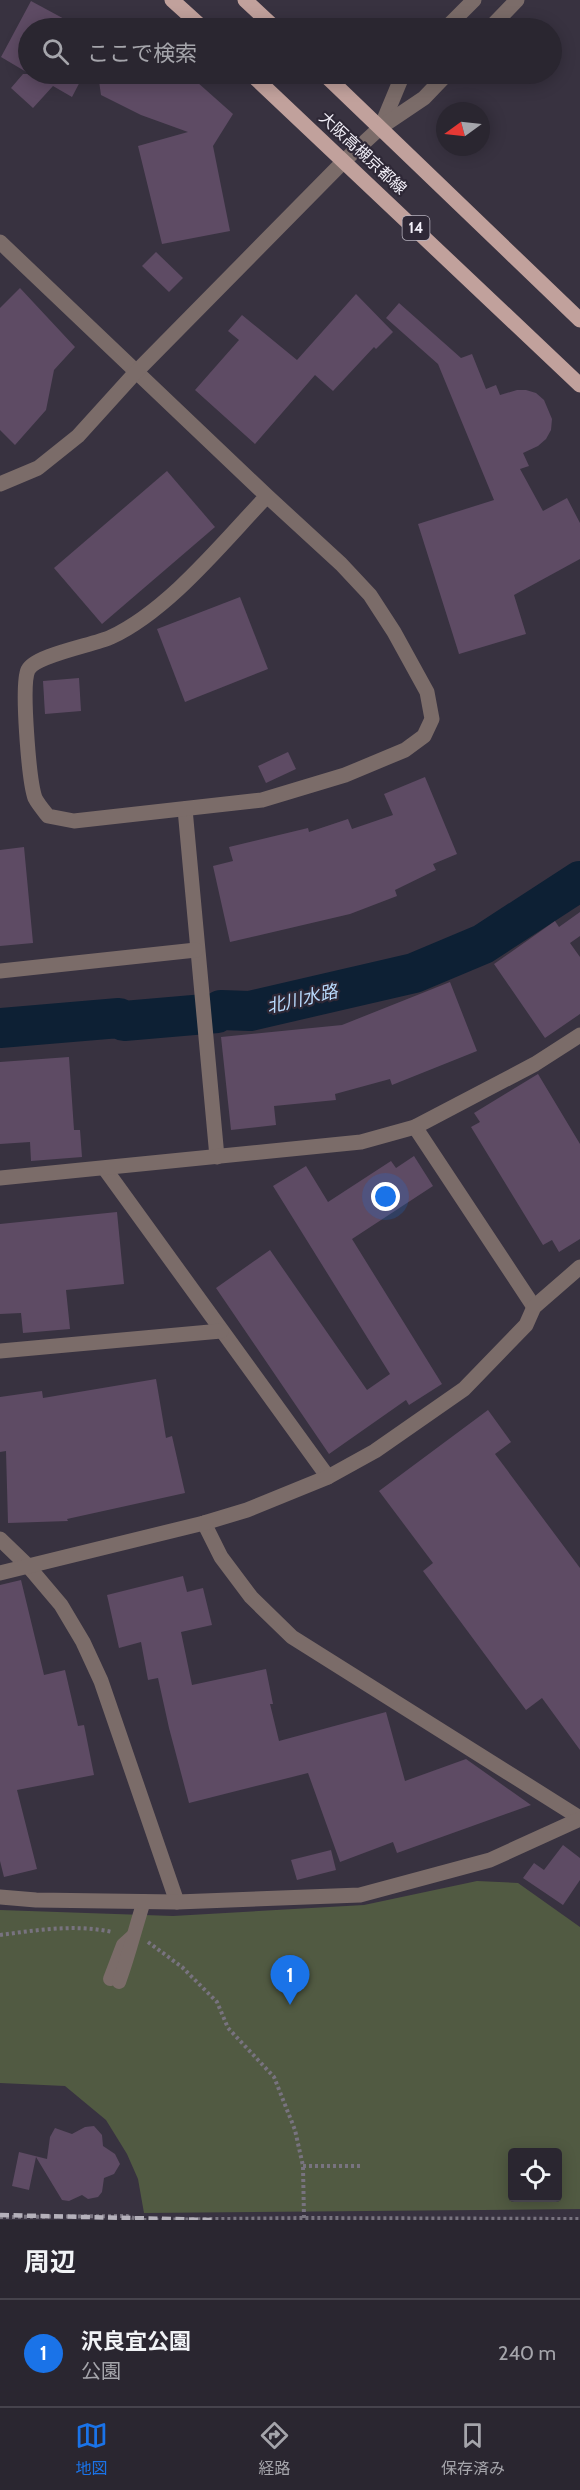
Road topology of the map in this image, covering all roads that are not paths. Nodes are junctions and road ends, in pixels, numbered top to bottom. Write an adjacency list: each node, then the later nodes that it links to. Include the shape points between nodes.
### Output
1 (172, 0): 5 (main road)
2 (245, 0): 6 (main road)
3 (474, 0): 7 (street)
4 (518, 0): 8 (street)
5 (192, 18)
6 (264, 18)
7 (456, 18)
8 (500, 18)
9 (262, 84): 14 (main road, 大阪高槻京都線 / 14)
10 (335, 84): 13 (main road, 大阪高槻京都線)
11 (399, 84): 13 (street)
12 (437, 84): 13 (street, via 424,98)
13 (381, 127): 14 (street); 16 (main road, 大阪高槻京都線)
14 (345, 160): 17 (street); 18 (main road, 大阪高槻京都線 / 14)
15 (0, 242): 17 (street)
16 (580, 320)
17 (136, 372): 19 (street, via 70,442 38,468); 20 (street)
18 (580, 385)
19 (0, 484)
20 (267, 496): 21 (street, via 370,595 427,692 432,719 424,736 405,750 345,775 262,800); 21 (street, via 190,577 147,614 113,636 40,660 28,669 24,686 32,782 36,799 48,816 74,821)
21 (185, 809): 22 (street)
22 (196, 950): 23 (street); 26 (street)
23 (0, 970)
24 (580, 1035): 25 (street, via 535,1064)
25 (415, 1127): 26 (street, via 361,1142); 30 (street)
26 (217, 1157): 27 (street)
27 (105, 1169): 28 (street); 31 (street)
28 (0, 1178)
29 (580, 1268): 30 (street)
30 (534, 1307): 33 (street, via 526,1325 464,1389 375,1451)
31 (221, 1331): 32 (street); 33 (street)
32 (0, 1351)
33 (328, 1476): 34 (street, via 247,1510)
34 (204, 1523): 36 (street); 38 (street, via 221,1557 251,1597 292,1637)
35 (0, 1539): 36 (street)
36 (28, 1566): 37 (street); 41 (street, via 61,1605 101,1681)
37 (0, 1573)
38 (580, 1819): 41 (street, via 490,1860 360,1895)
39 (0, 1897): 40 (street)
40 (144, 1901): 41 (street); 42 (lane, via 133,1936 123,1945)
41 (177, 1902)
42 (115, 1981)

